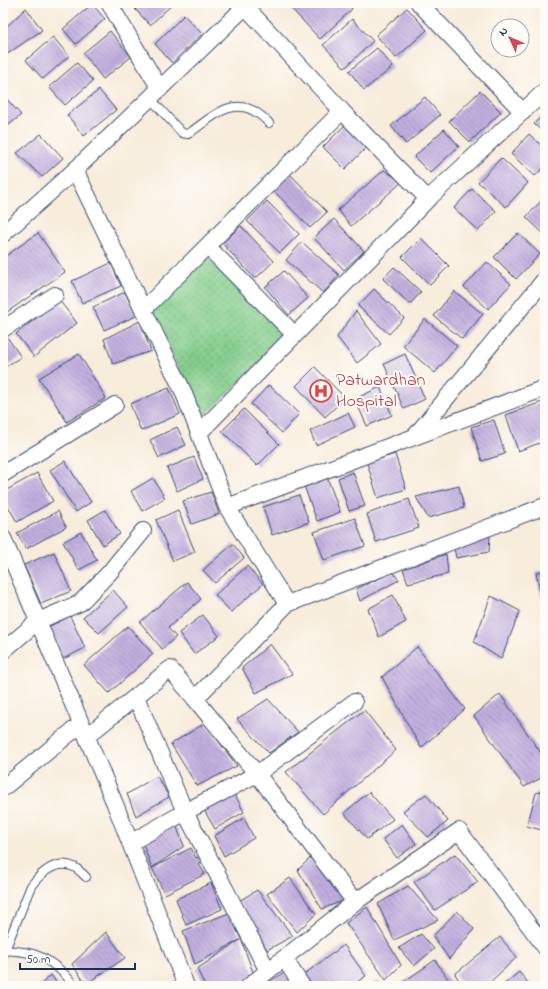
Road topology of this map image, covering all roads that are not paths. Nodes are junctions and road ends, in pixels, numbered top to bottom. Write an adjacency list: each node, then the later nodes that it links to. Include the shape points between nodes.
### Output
1 (109, 3): 5 (street)
2 (419, 3): 7 (street)
3 (246, 4): 5 (street); 6 (street)
4 (545, 91): 7 (street)
5 (155, 93): 8 (lane, via 185,134 225,108 234,106 245,107); 9 (street)
6 (330, 98): 10 (street); 12 (street, via 342,111)
7 (523, 112): 10 (street)
8 (269, 123)
9 (75, 170): 11 (street); 15 (street)
10 (428, 200): 17 (street)
11 (3, 234)
12 (207, 246): 15 (street); 17 (street)
13 (545, 279): 21 (street)
14 (55, 295): 16 (street)
15 (143, 310): 20 (street, via 183,391)
16 (3, 329)
17 (295, 335): 20 (street)
18 (545, 388): 21 (street)
19 (115, 405): 22 (street)
20 (199, 433): 24 (street)
21 (415, 437): 24 (street)
22 (3, 474)
23 (545, 506): 27 (street)
24 (227, 507): 27 (street)
25 (143, 531): 28 (street, via 109,573 80,603)
26 (3, 538): 28 (street)
27 (287, 604): 32 (street, via 195,699)
28 (38, 621): 29 (street); 33 (street)
29 (3, 652)
30 (136, 696): 32 (street, via 170,670); 33 (street); 36 (street)
31 (354, 702): 34 (street)
32 (202, 708): 34 (street)
33 (84, 730): 35 (street); 37 (street)
34 (257, 774): 36 (street); 39 (street)
35 (3, 788)
36 (185, 812): 37 (street); 43 (street)
37 (130, 843): 45 (street)
38 (86, 877): 41 (lane, via 67,864 57,865 36,879)
39 (355, 902): 40 (street, via 459,831); 42 (street)
40 (545, 947)
41 (4, 952): 44 (lane, via 32,953 44,958)
42 (284, 958): 43 (street); 47 (street)
43 (268, 971): 46 (street)
44 (74, 986)
45 (186, 986)
46 (249, 986)
47 (302, 986)

